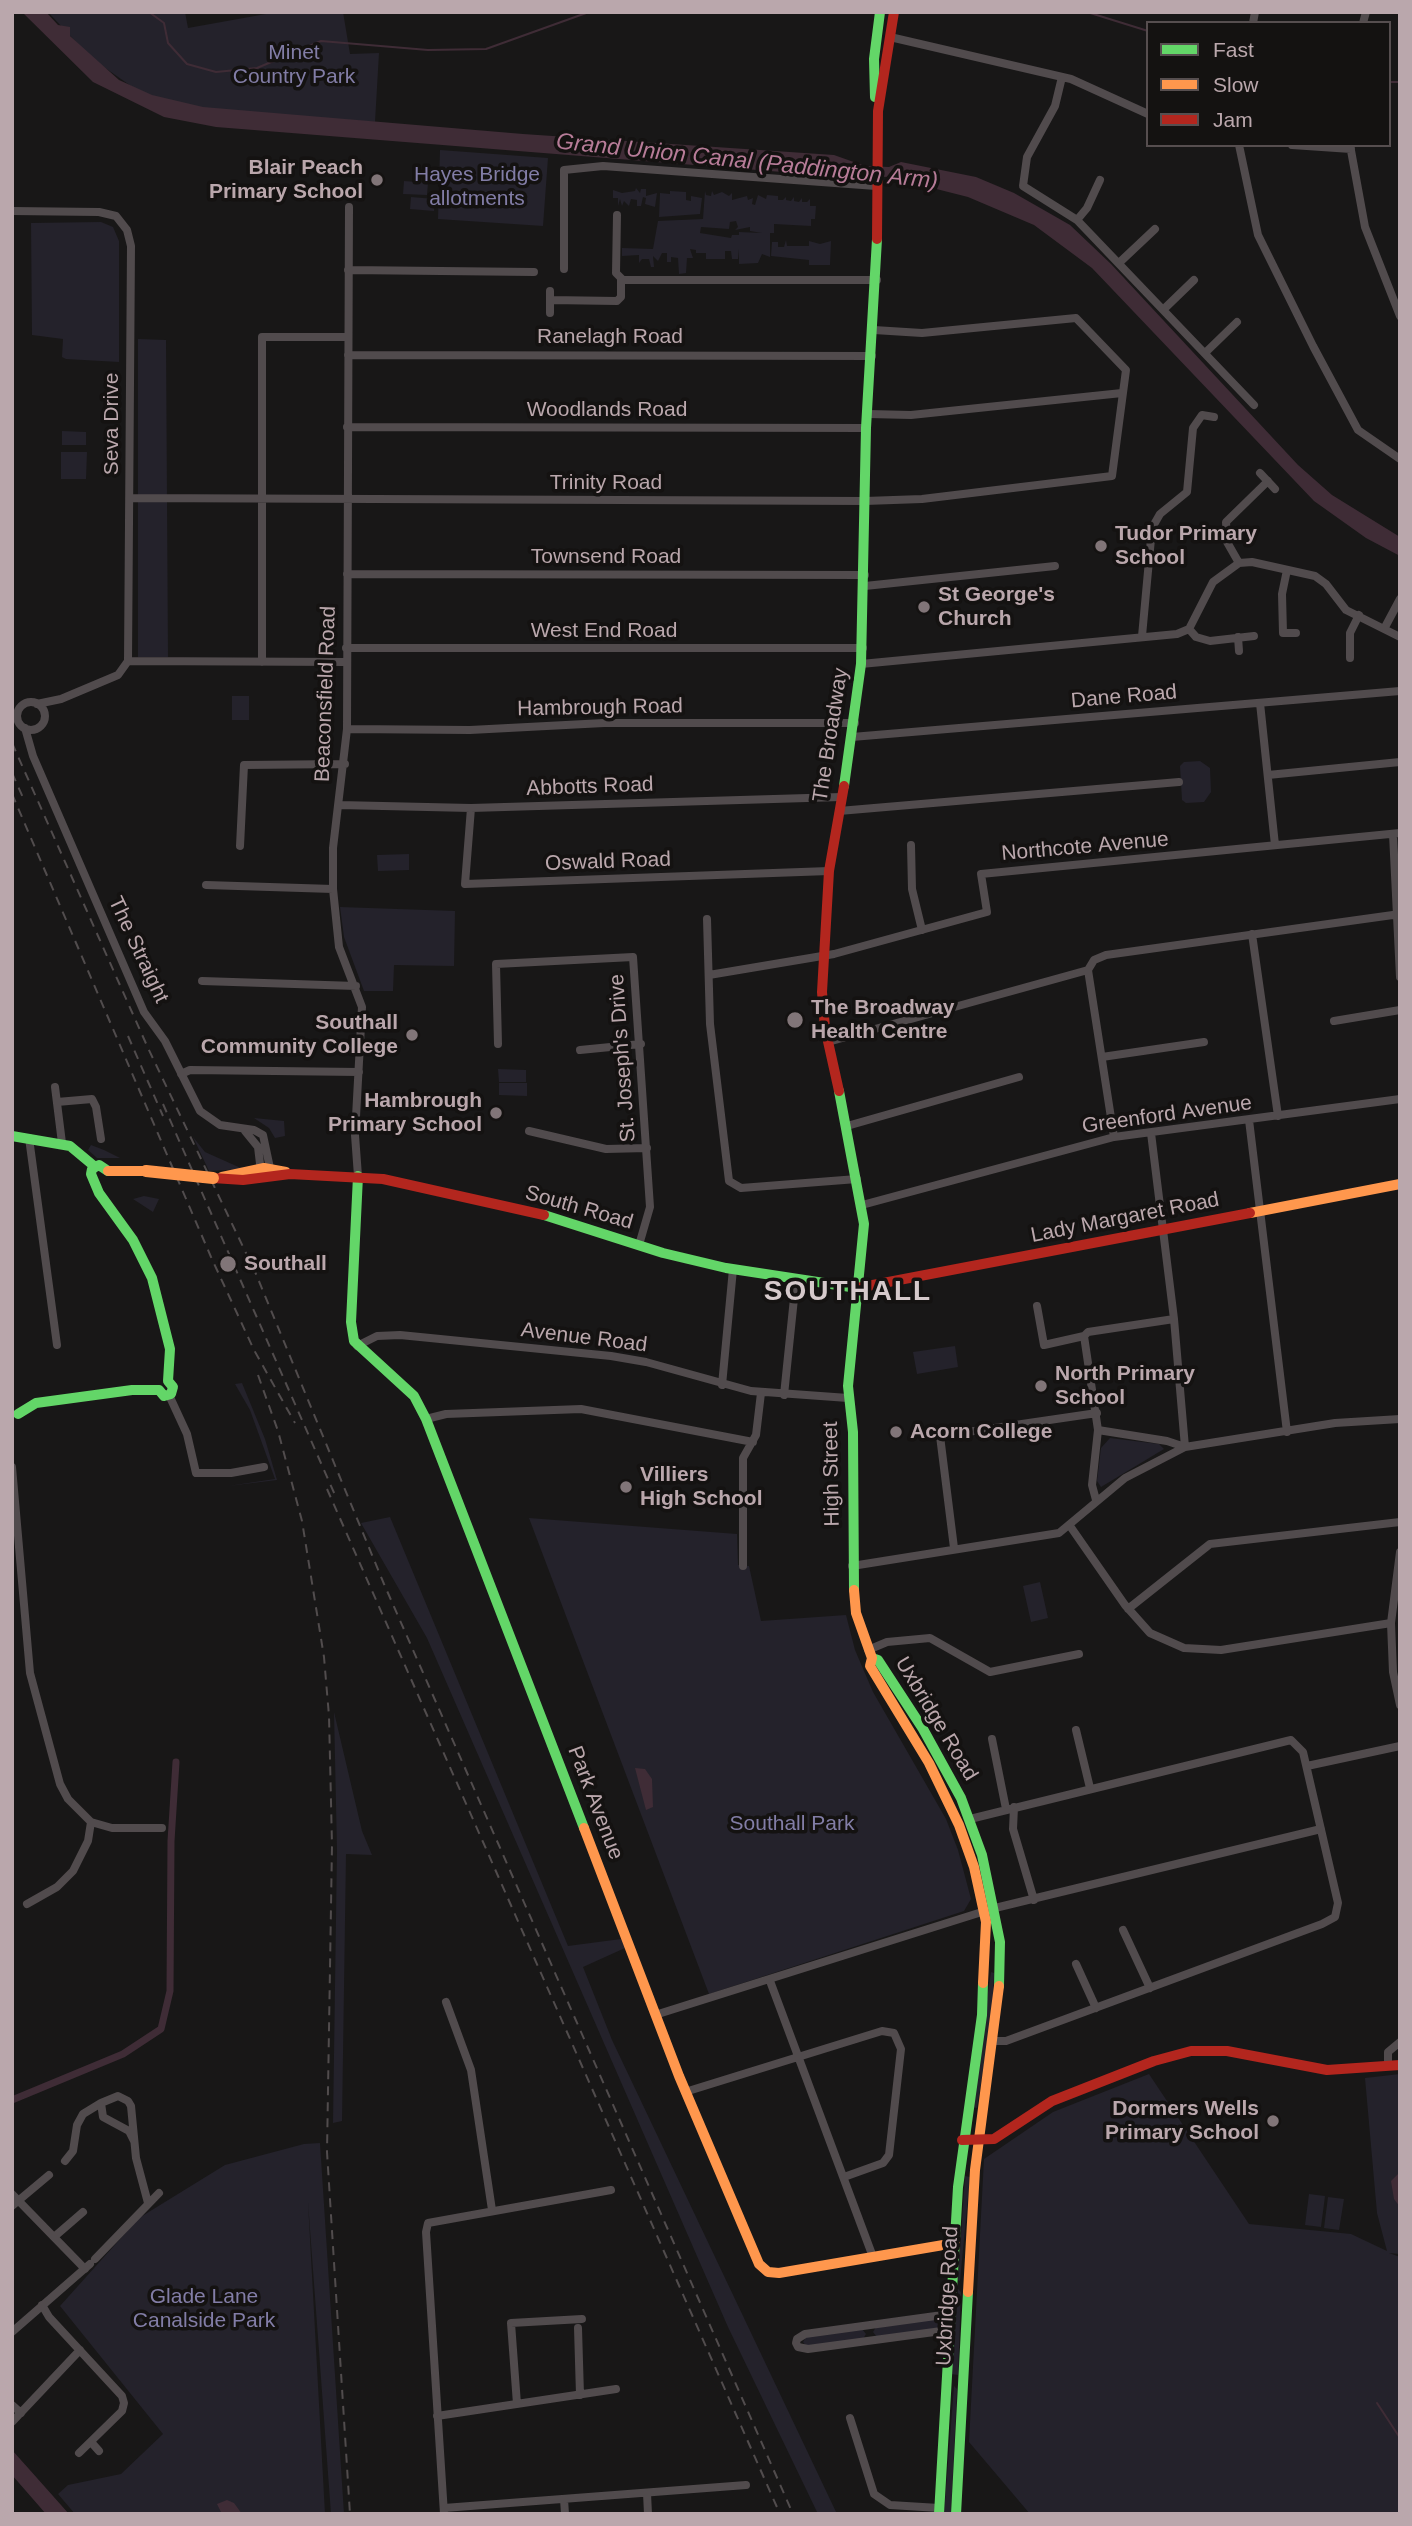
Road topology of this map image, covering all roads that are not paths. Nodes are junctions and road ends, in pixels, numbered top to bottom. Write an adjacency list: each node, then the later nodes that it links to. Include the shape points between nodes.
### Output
1 (894, 14): 2 (main road); 3 (main road)
2 (880, 15): 4 (main road)
3 (890, 37): 4 (main road); 5 (street)
4 (881, 59): 10 (main road)
5 (1062, 77): 6 (street); 14 (street, via 1055,106 1027,157 1022,184)
6 (1146, 113)
7 (1239, 147): 40 (street, via 1258,235 1313,346 1358,430)
8 (1350, 147): 25 (street, via 1365,227)
9 (1100, 180): 14 (street)
10 (876, 184): 17 (street, via 603,166 564,170); 21 (main road, The Broadway)
11 (349, 208): 18 (street, Beaconsfield Road)
12 (12, 211): 44 (street, Seva Drive, via 108,214 116,216 127,230 131,246)
13 (617, 215): 20 (street, via 616,273)
14 (1077, 220): 16 (street)
15 (1155, 229): 16 (street)
16 (1120, 262): 23 (street)
17 (564, 269)
18 (348, 270): 19 (street); 28 (street, Beaconsfield Road)
19 (534, 272)
20 (621, 279): 21 (street); 24 (street, via 617,301 550,296)
21 (877, 280): 27 (main road, The Broadway)
22 (1194, 280): 23 (street)
23 (1164, 309): 29 (street)
24 (550, 313)
25 (1400, 316)
26 (1237, 322): 29 (street)
27 (874, 330): 31 (main road, The Broadway); 32 (street, via 922,333 1073,317 1125,367)
28 (348, 337): 30 (street, Beaconsfield Road); 45 (street, via 262,337)
29 (1205, 353): 34 (street)
30 (348, 355): 31 (street, Ranelagh Road); 38 (street, Beaconsfield Road)
31 (872, 356): 35 (main road, The Broadway)
32 (1122, 393): 35 (street, via 911,415); 47 (street, Trinity Road, via 1112,476 922,499)
33 (1197, 404): 36 (street)
34 (1254, 405)
35 (867, 414): 39 (main road, The Broadway)
36 (1202, 415): 37 (street); 58 (street, via 1192,434 1188,489 1182,499 1160,513 1152,528)
37 (1214, 417)
38 (348, 427): 39 (street, Woodlands Road); 46 (street, Beaconsfield Road)
39 (866, 428): 47 (main road, The Broadway)
40 (1400, 459)
41 (1260, 473): 42 (street)
42 (1268, 481): 43 (street); 48 (street, via 1226,522 1227,542)
43 (1275, 489)
44 (130, 498): 45 (street, Trinity Road); 66 (street, Seva Drive)
45 (264, 499): 46 (street, Trinity Road); 67 (street)
46 (347, 500): 47 (street, Trinity Road); 51 (street, Beaconsfield Road)
47 (865, 501): 52 (main road, The Broadway)
48 (1239, 564): 50 (street, via 1252,562); 55 (street, via 1213,582)
49 (1055, 566): 52 (street, Townsend Road)
50 (1287, 570): 54 (street, via 1315,576 1346,610); 57 (street, via 1278,633)
51 (347, 574): 52 (street, Townsend Road); 62 (street, Beaconsfield Road)
52 (865, 580): 63 (main road, The Broadway)
53 (1400, 599): 56 (street)
54 (1359, 615): 56 (street); 65 (street, via 1350,633)
55 (1189, 629): 58 (street); 60 (street, via 1210,641)
56 (1384, 629): 61 (street)
57 (1296, 633)
58 (1142, 636): 69 (street)
59 (1254, 636): 60 (street)
60 (1238, 637): 64 (street)
61 (1400, 637)
62 (346, 648): 63 (street, West End Road); 68 (street, Beaconsfield Road)
63 (863, 648): 69 (main road, The Broadway)
64 (1239, 651)
65 (1350, 658)
66 (128, 661): 67 (street); 71 (street, via 118,675)
67 (262, 662): 68 (street)
68 (346, 662): 78 (street, Beaconsfield Road)
69 (861, 664): 75 (main road, The Broadway)
70 (1400, 691): 73 (street, Dane Road)
71 (61, 699): 72 (street); 74 (street)
72 (37, 704): 74 (street); 76 (street, via 28,703 18,711)
73 (1260, 704): 79 (street, Dane Road); 83 (street)
74 (44, 715): 77 (street)
75 (855, 723): 78 (street, Hambrough Road); 79 (main road, The Broadway)
76 (25, 728): 77 (street); 80 (street, The Straight)
77 (37, 729): 80 (street)
78 (347, 729): 82 (street, Beaconsfield Road)
79 (852, 737): 85 (main road, The Broadway)
80 (33, 756): 115 (street, The Straight, via 141,1006)
81 (1400, 762): 83 (street)
82 (345, 764): 86 (street, Beaconsfield Road); 92 (street, via 244,765)
83 (1268, 775): 91 (street)
84 (1179, 782): 88 (street)
85 (841, 797): 87 (street, Abbotts Road); 88 (main road, The Broadway)
86 (339, 805): 87 (street, Abbotts Road); 95 (street, Beaconsfield Road)
87 (471, 808): 93 (street, Oswald Road, via 466,884)
88 (839, 811): 93 (main road, The Broadway)
89 (1396, 833): 91 (street, Northcote Avenue); 96 (street)
90 (911, 845): 98 (street, via 913,897)
91 (1275, 845): 98 (street, Northcote Avenue, via 981,874 987,912)
92 (240, 846)
93 (829, 872): 100 (main road, The Broadway)
94 (206, 885): 95 (street)
95 (333, 889): 105 (street, Beaconsfield Road, via 339,947)
96 (1398, 914): 99 (street); 103 (street)
97 (707, 919): 102 (street)
98 (922, 930): 100 (street, Northcote Avenue)
99 (1252, 934): 101 (street, via 1106,955 1094,960); 120 (street)
100 (822, 955): 102 (street, Northcote Avenue); 108 (main road, The Broadway)
101 (1088, 970): 108 (street); 113 (street)
102 (709, 975): 135 (street, via 711,1032 732,1185)
103 (1400, 978)
104 (202, 981): 105 (street)
105 (356, 986): 114 (street, Beaconsfield Road, via 363,1022)
106 (1400, 1010): 107 (street)
107 (1334, 1021)
108 (828, 1042): 122 (main road, The Broadway)
109 (1204, 1042): 113 (street)
110 (498, 1044): 111 (street, St. Joseph's Drive, via 496,964 633,957)
111 (641, 1044): 112 (street); 130 (street, St. Joseph's Drive)
112 (580, 1050)
113 (1102, 1057): 126 (street)
114 (359, 1072): 115 (street, via 190,1070); 132 (street, Beaconsfield Road)
115 (181, 1074): 131 (street, The Straight, via 206,1117 243,1129)
116 (1018, 1077): 122 (street)
117 (55, 1087): 119 (street)
118 (1400, 1099): 120 (street, Greenford Avenue)
119 (57, 1102): 128 (street, via 92,1099); 129 (street)
120 (1278, 1116): 121 (street, Greenford Avenue)
121 (1249, 1120): 124 (street, Greenford Avenue); 138 (street)
122 (846, 1126): 135 (main road, The Broadway)
123 (529, 1131): 130 (street, via 606,1149)
124 (1151, 1133): 126 (street, Greenford Avenue); 139 (street)
125 (12, 1136): 127 (main road)
126 (1114, 1137): 137 (street, Greenford Avenue)
127 (29, 1138): 129 (main road); 147 (street)
128 (101, 1139)
129 (62, 1143): 133 (main road, South Road, via 77,1149 94,1166 103,1165)
130 (646, 1148): 140 (street, St. Joseph's Drive, via 650,1208)
131 (274, 1172): 132 (main road, South Road); 134 (main road, South Road, via 229,1173); 134 (main road, South Road, via 243,1180)
132 (358, 1176): 140 (main road, South Road, via 559,1218); 148 (main road, via 351,1322)
133 (103, 1177): 134 (main road, South Road, bridge, via 146,1171); 150 (main road, via 117,1219 146,1263 154,1285 170,1349)
134 (217, 1178)
135 (858, 1179): 137 (main road, The Broadway)
136 (1400, 1184): 138 (main road, Lady Margaret Road)
137 (867, 1204): 143 (main road, The Broadway)
138 (1260, 1212): 139 (main road, Lady Margaret Road); 159 (street)
139 (1164, 1230): 143 (main road, Lady Margaret Road); 145 (street)
140 (639, 1245): 141 (main road, South Road)
141 (733, 1269): 142 (main road, South Road); 149 (street)
142 (796, 1279): 143 (main road, South Road); 152 (street)
143 (857, 1287): 153 (main road, High Street)
144 (1037, 1306): 146 (street, via 1044,1345)
145 (1174, 1320): 146 (street); 161 (street)
146 (1084, 1336): 154 (street)
147 (57, 1345)
148 (357, 1346): 149 (street, Avenue Road, via 390,1335 600,1354 635,1359); 156 (main road, Park Avenue, via 414,1396)
149 (722, 1385): 151 (street, Avenue Road)
150 (165, 1389): 155 (main road, via 36,1403); 163 (street, via 187,1434 196,1473)
151 (761, 1393): 152 (street, Avenue Road); 160 (street)
152 (784, 1395): 153 (street, Avenue Road)
153 (848, 1398): 170 (main road, High Street, via 853,1445)
154 (1097, 1413): 158 (street); 167 (street, via 940,1436)
155 (14, 1416)
156 (426, 1419): 160 (street, via 446,1414 582,1409); 198 (main road, Park Avenue)
157 (1400, 1419): 159 (street)
158 (1098, 1430): 161 (street); 164 (street, via 1092,1485)
159 (1287, 1432): 161 (street)
160 (753, 1442): 169 (street, via 743,1458)
161 (1185, 1447): 164 (street, via 1125,1478)
162 (12, 1467): 184 (street, via 30,1673 60,1784)
163 (264, 1467)
164 (1096, 1500): 166 (street)
165 (1400, 1522): 171 (street, via 1210,1544)
166 (1070, 1526): 167 (street, via 1045,1537); 171 (street)
167 (954, 1548): 170 (street)
168 (1400, 1552): 172 (street)
169 (743, 1566)
170 (852, 1566): 173 (main road, High Street, via 856,1613)
171 (1128, 1609): 172 (street, via 1150,1633 1184,1648 1221,1650)
172 (1391, 1623): 175 (street)
173 (870, 1654): 174 (street, via 887,1642 930,1638 990,1672); 180 (main road, Uxbridge Road, via 875,1676)
174 (1079, 1654)
175 (1400, 1705)
176 (1076, 1730): 181 (street)
177 (992, 1739): 182 (street)
178 (1400, 1746): 179 (street)
179 (1307, 1766): 181 (street, via 1300,1745 1284,1741); 186 (street)
180 (944, 1777): 183 (main road, Uxbridge Road); 189 (main road, Uxbridge Road)
181 (1090, 1788): 182 (street)
182 (1010, 1808): 183 (street); 187 (street)
183 (970, 1819): 189 (main road, Uxbridge Road)
184 (91, 1822): 185 (street, via 112,1828); 188 (street, via 88,1841 73,1871 57,1887)
185 (159, 1828)
186 (1321, 1829): 187 (street); 195 (street, via 1338,1903 1337,1913 1329,1921)
187 (1034, 1900): 189 (street)
188 (27, 1904)
189 (990, 1910): 192 (main road, Uxbridge Road); 193 (main road, Uxbridge Road); 194 (street)
190 (1123, 1930): 195 (street)
191 (1076, 1964): 197 (street)
192 (985, 1967): 193 (main road); 207 (main road, Uxbridge Road)
193 (1000, 1967): 199 (main road, Uxbridge Road)
194 (769, 1981): 198 (street); 201 (street)
195 (1150, 1988): 197 (street)
196 (446, 2002): 218 (street, via 471,2070)
197 (1096, 2008): 199 (street, via 1006,2041)
198 (655, 2015): 203 (main road, Park Avenue)
199 (993, 2041): 209 (main road, Uxbridge Road)
200 (1400, 2042): 202 (street, via 1388,2052)
201 (799, 2057): 203 (street); 212 (street); 212 (street, via 882,2031 892,2032 899,2040 889,2155 883,2162)
202 (1394, 2065): 209 (main road, via 1327,2070 1227,2051 1191,2051 1052,2101 1002,2136)
203 (685, 2092): 222 (main road, Park Avenue, via 764,2270 779,2273)
204 (101, 2103): 205 (street); 206 (street); 208 (street, via 118,2096 128,2101)
205 (86, 2111): 206 (street); 210 (street, via 77,2125 73,2151)
206 (103, 2117): 208 (street, via 129,2131)
207 (962, 2140): 209 (main road); 221 (main road, Uxbridge Road)
208 (134, 2141): 216 (street)
209 (978, 2141): 225 (main road, Uxbridge Road)
210 (65, 2161)
211 (49, 2175): 215 (street)
212 (844, 2177): 222 (street)
213 (611, 2190): 218 (street)
214 (159, 2193): 216 (street)
215 (16, 2197): 217 (street); 220 (street)
216 (148, 2203): 223 (street)
217 (12, 2206)
218 (492, 2210): 238 (street, via 428,2223)
219 (83, 2212): 220 (street)
220 (54, 2237): 223 (street)
221 (955, 2243): 222 (main road, Park Avenue); 224 (main road, Uxbridge Road)
222 (873, 2257)
223 (90, 2264): 226 (street)
224 (952, 2284): 225 (main road); 227 (main road, Uxbridge Road)
225 (967, 2285): 233 (main road, Uxbridge Road)
226 (42, 2305): 229 (street); 230 (street)
227 (950, 2315): 228 (main road, Uxbridge Road); 228 (street, via 805,2334 796,2343 808,2349)
228 (949, 2330): 231 (main road, Uxbridge Road)
229 (12, 2332)
230 (80, 2350): 237 (street); 241 (street, via 124,2403 122,2411)
231 (946, 2388): 233 (main road, via 955,2379); 248 (main road, Uxbridge Road)
232 (616, 2389): 234 (street)
233 (962, 2390): 251 (main road, Uxbridge Road)
234 (580, 2395): 235 (street); 235 (street, via 580,2323 511,2323)
235 (517, 2404): 238 (street)
236 (12, 2405): 237 (street)
237 (21, 2413): 240 (street)
238 (437, 2416): 247 (street)
239 (850, 2418): 248 (street, via 874,2494 890,2505)
240 (12, 2422)
241 (91, 2442): 242 (street); 243 (street)
242 (99, 2451)
243 (79, 2452)
244 (746, 2485): 245 (street)
245 (647, 2493): 246 (street); 250 (street)
246 (564, 2499): 247 (street); 249 (street)
247 (444, 2511)
248 (939, 2511)
249 (565, 2514)
250 (648, 2514)
251 (956, 2514)

